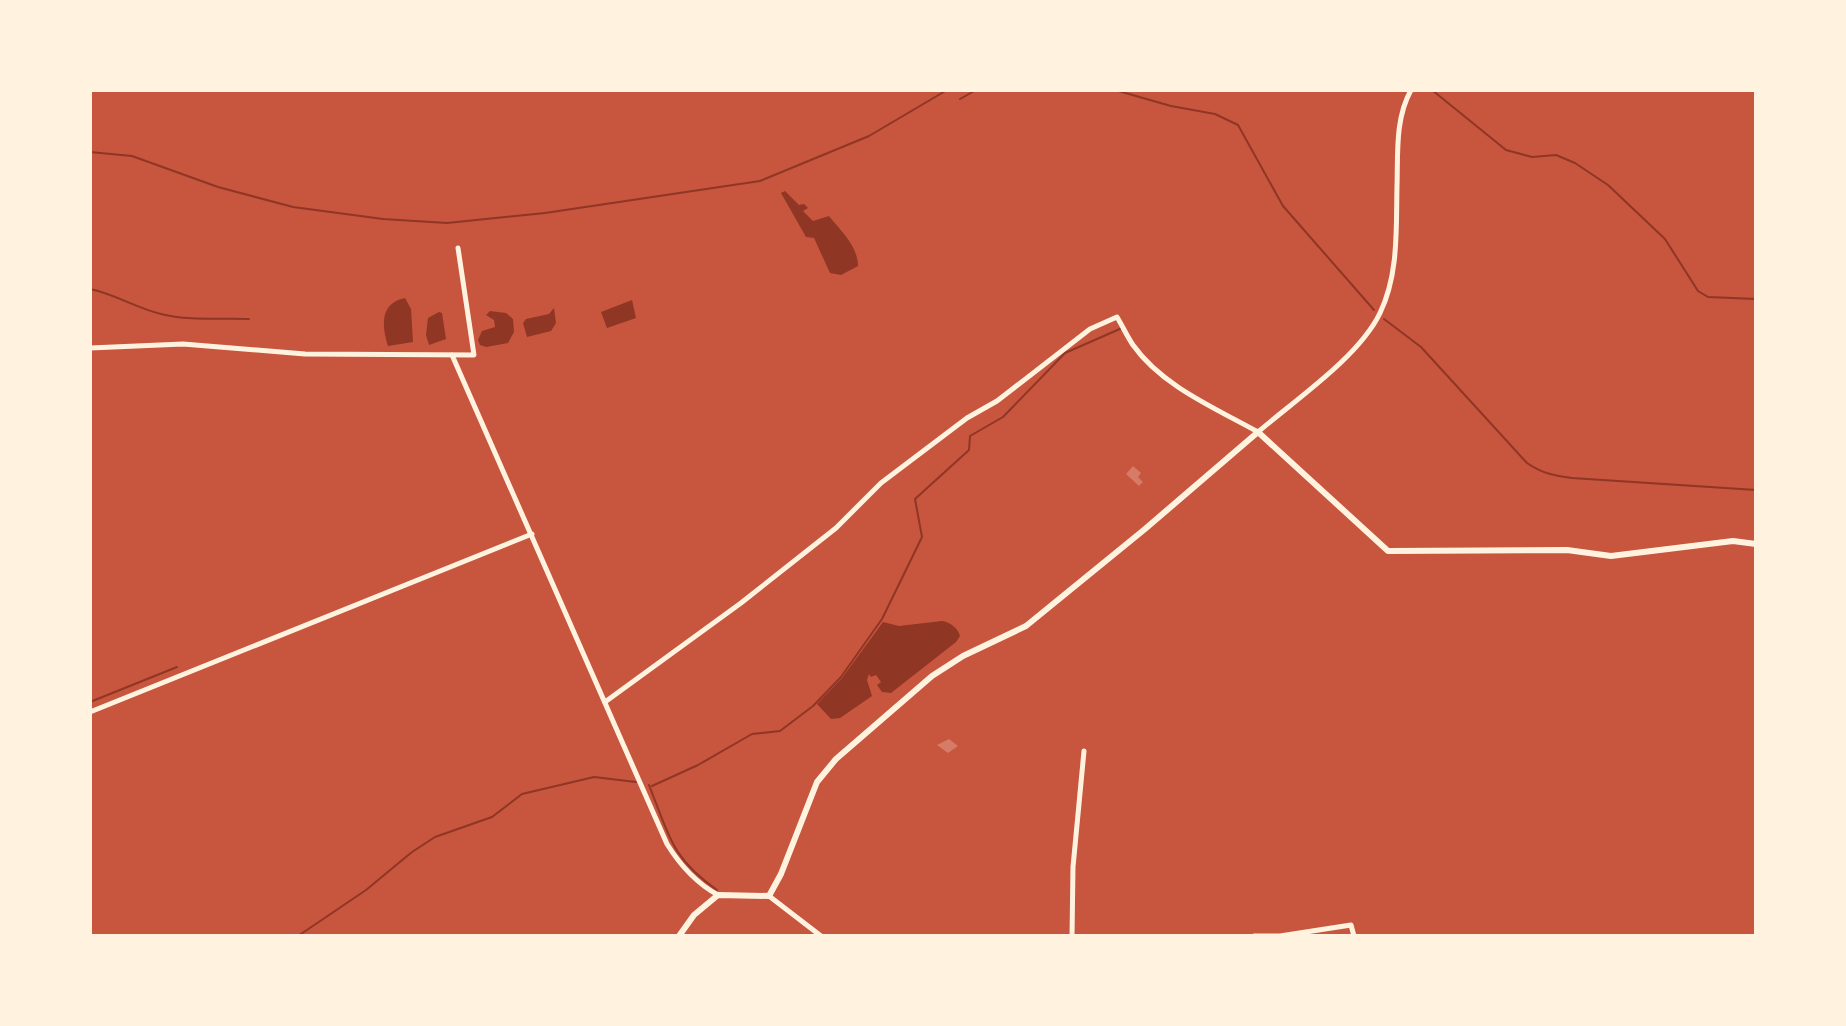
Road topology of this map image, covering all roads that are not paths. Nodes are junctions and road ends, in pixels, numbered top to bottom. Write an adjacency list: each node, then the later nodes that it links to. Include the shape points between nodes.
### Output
1 (1411, 90): 5 (street, via 1399,119 1394,262 1382,311 1351,352)
2 (458, 248): 4 (street, via 474,355)
3 (90, 348): 4 (street, via 183,344 305,354)
4 (452, 355): 6 (street)
5 (1258, 432): 7 (street, via 1388,551 1567,550 1611,556 1733,541); 8 (street, via 1167,379 1134,347 1117,317 1106,321 942,436 741,603); 12 (street, via 1026,626 932,676 836,759 817,782)
6 (532, 534): 8 (street); 9 (street)
7 (1756, 544)
8 (605, 702): 11 (street, via 667,844 678,862)
9 (90, 712)
10 (1084, 751): 15 (street)
11 (718, 895): 12 (street); 13 (street)
12 (769, 896): 14 (street)
13 (679, 936)
14 (821, 936)
15 (1072, 936)
16 (1254, 936): 17 (street, via 1351,925)
17 (1354, 936)

